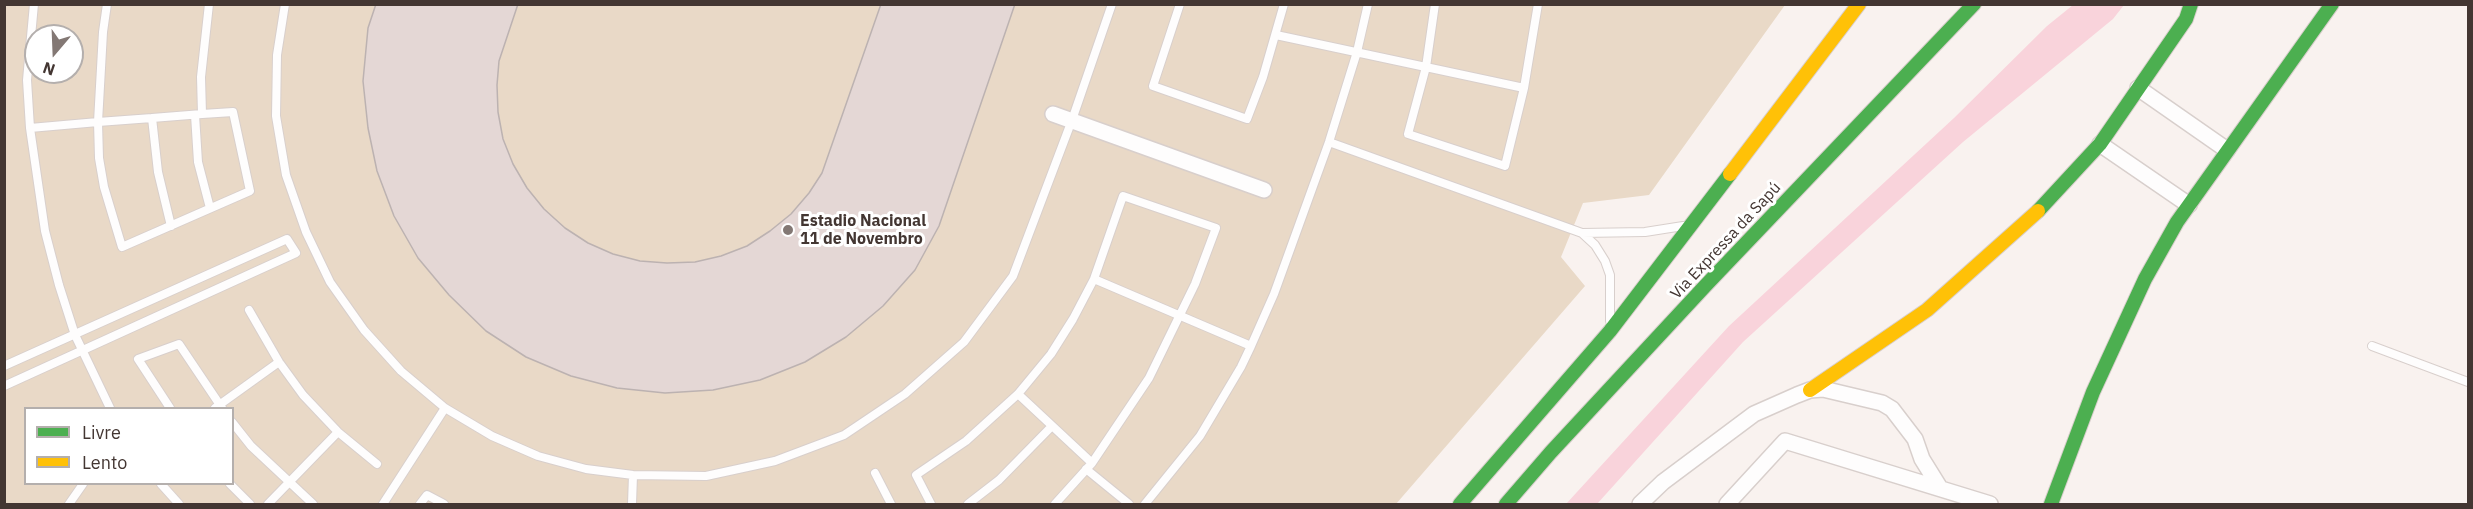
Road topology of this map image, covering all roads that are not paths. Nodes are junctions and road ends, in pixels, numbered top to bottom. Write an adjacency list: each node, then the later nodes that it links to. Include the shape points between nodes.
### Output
1 (34, 4): 28 (lane, via 27,80)
2 (107, 4): 27 (lane)
3 (209, 4): 24 (lane)
4 (285, 4): 55 (lane, via 277,55 276,116 286,175 306,231 330,282 364,330 401,371)
5 (1112, 4): 26 (lane)
6 (1180, 4): 17 (lane, via 1153,86 1247,119)
7 (1284, 4): 17 (lane)
8 (1368, 4): 19 (lane)
9 (1435, 4): 20 (lane)
10 (1538, 4): 21 (lane)
11 (1859, 4): 35 (main road, Via Expressa da Sapú)
12 (1956, 4): 18 (main road)
13 (1974, 4): 18 (main road, Via Expressa da Sapú)
14 (2204, 4): 16 (street)
15 (2332, 4): 31 (main road)
16 (2188, 12): 22 (main road)
17 (1276, 35): 19 (lane)
18 (1944, 38): 84 (main road, Via Expressa da Sapú, via 1706,285)
19 (1357, 52): 20 (lane); 29 (lane)
20 (1426, 67): 21 (lane); 21 (lane, via 1408,134 1505,166)
21 (1524, 88)
22 (2138, 88): 30 (main road); 31 (street)
23 (1053, 114): 26 (street)
24 (198, 115): 25 (lane); 34 (lane, via 198,162); 34 (lane, via 234,112 250,191)
25 (152, 118): 27 (lane); 36 (lane, via 158,172)
26 (1072, 120): 32 (street); 62 (lane, via 1012,276 964,342 905,394 844,435 775,461 706,476)
27 (98, 122): 28 (lane); 36 (lane, via 104,187 122,247)
28 (30, 128): 42 (lane, via 45,231)
29 (1329, 142): 37 (lane); 43 (lane)
30 (2100, 144): 33 (street); 50 (main road, via 2030,220 1927,310)
31 (2227, 150): 33 (main road)
32 (1264, 190)
33 (2189, 205): 88 (main road, via 2145,279 2116,340)
34 (210, 208): 36 (lane)
35 (1693, 224): 37 (lane, via 1645,232); 41 (main road, Via Expressa da Sapú)
36 (171, 226)
37 (1582, 233): 41 (lane, via 1595,245 1610,275)
38 (1094, 279): 40 (lane); 40 (lane, via 1123,196 1216,228); 51 (lane, via 1050,354)
39 (249, 310): 46 (lane)
40 (1180, 316): 43 (lane); 60 (lane, via 1149,378)
41 (1610, 331): 83 (main road, Via Expressa da Sapú)
42 (75, 334): 45 (lane); 45 (lane, via 287,238 296,253); 47 (lane)
43 (1251, 346): 82 (lane, via 1200,436)
44 (2372, 346): 48 (lane)
45 (82, 352): 49 (lane); 52 (lane)
46 (279, 362): 54 (lane); 58 (lane)
47 (4, 366)
48 (2469, 382)
49 (4, 386)
50 (1809, 390): 67 (street, via 1823,389 1882,403 1892,410 1915,439); 85 (street, via 1754,414 1663,482)
51 (1018, 394): 57 (lane); 78 (lane, via 966,441 916,475)
52 (110, 407)
53 (169, 407): 54 (lane, via 138,359 179,344)
54 (219, 407)
55 (445, 408): 62 (lane, via 492,436 538,456); 73 (lane)
56 (234, 425): 63 (lane)
57 (1052, 426): 60 (lane); 79 (lane, via 999,480)
58 (338, 432): 59 (lane); 63 (lane)
59 (378, 464)
60 (1089, 466): 80 (lane); 81 (lane)
61 (875, 473): 77 (lane)
62 (633, 476): 76 (lane)
63 (289, 483): 71 (lane); 72 (lane)
64 (82, 485): 68 (lane)
65 (163, 485): 69 (lane)
66 (232, 485): 70 (lane)
67 (1940, 489): 86 (street, via 1785,441); 87 (street)
68 (69, 504)
69 (179, 504)
70 (250, 504)
71 (268, 504)
72 (313, 504)
73 (383, 504)
74 (420, 504): 75 (lane, via 427,495)
75 (444, 504)
76 (632, 504)
77 (891, 504)
78 (931, 504)
79 (968, 504)
80 (1055, 504)
81 (1129, 504)
82 (1145, 504)
83 (1460, 504)
84 (1506, 504)
85 (1640, 504)
86 (1727, 504)
87 (1990, 504)
88 (2051, 504)

